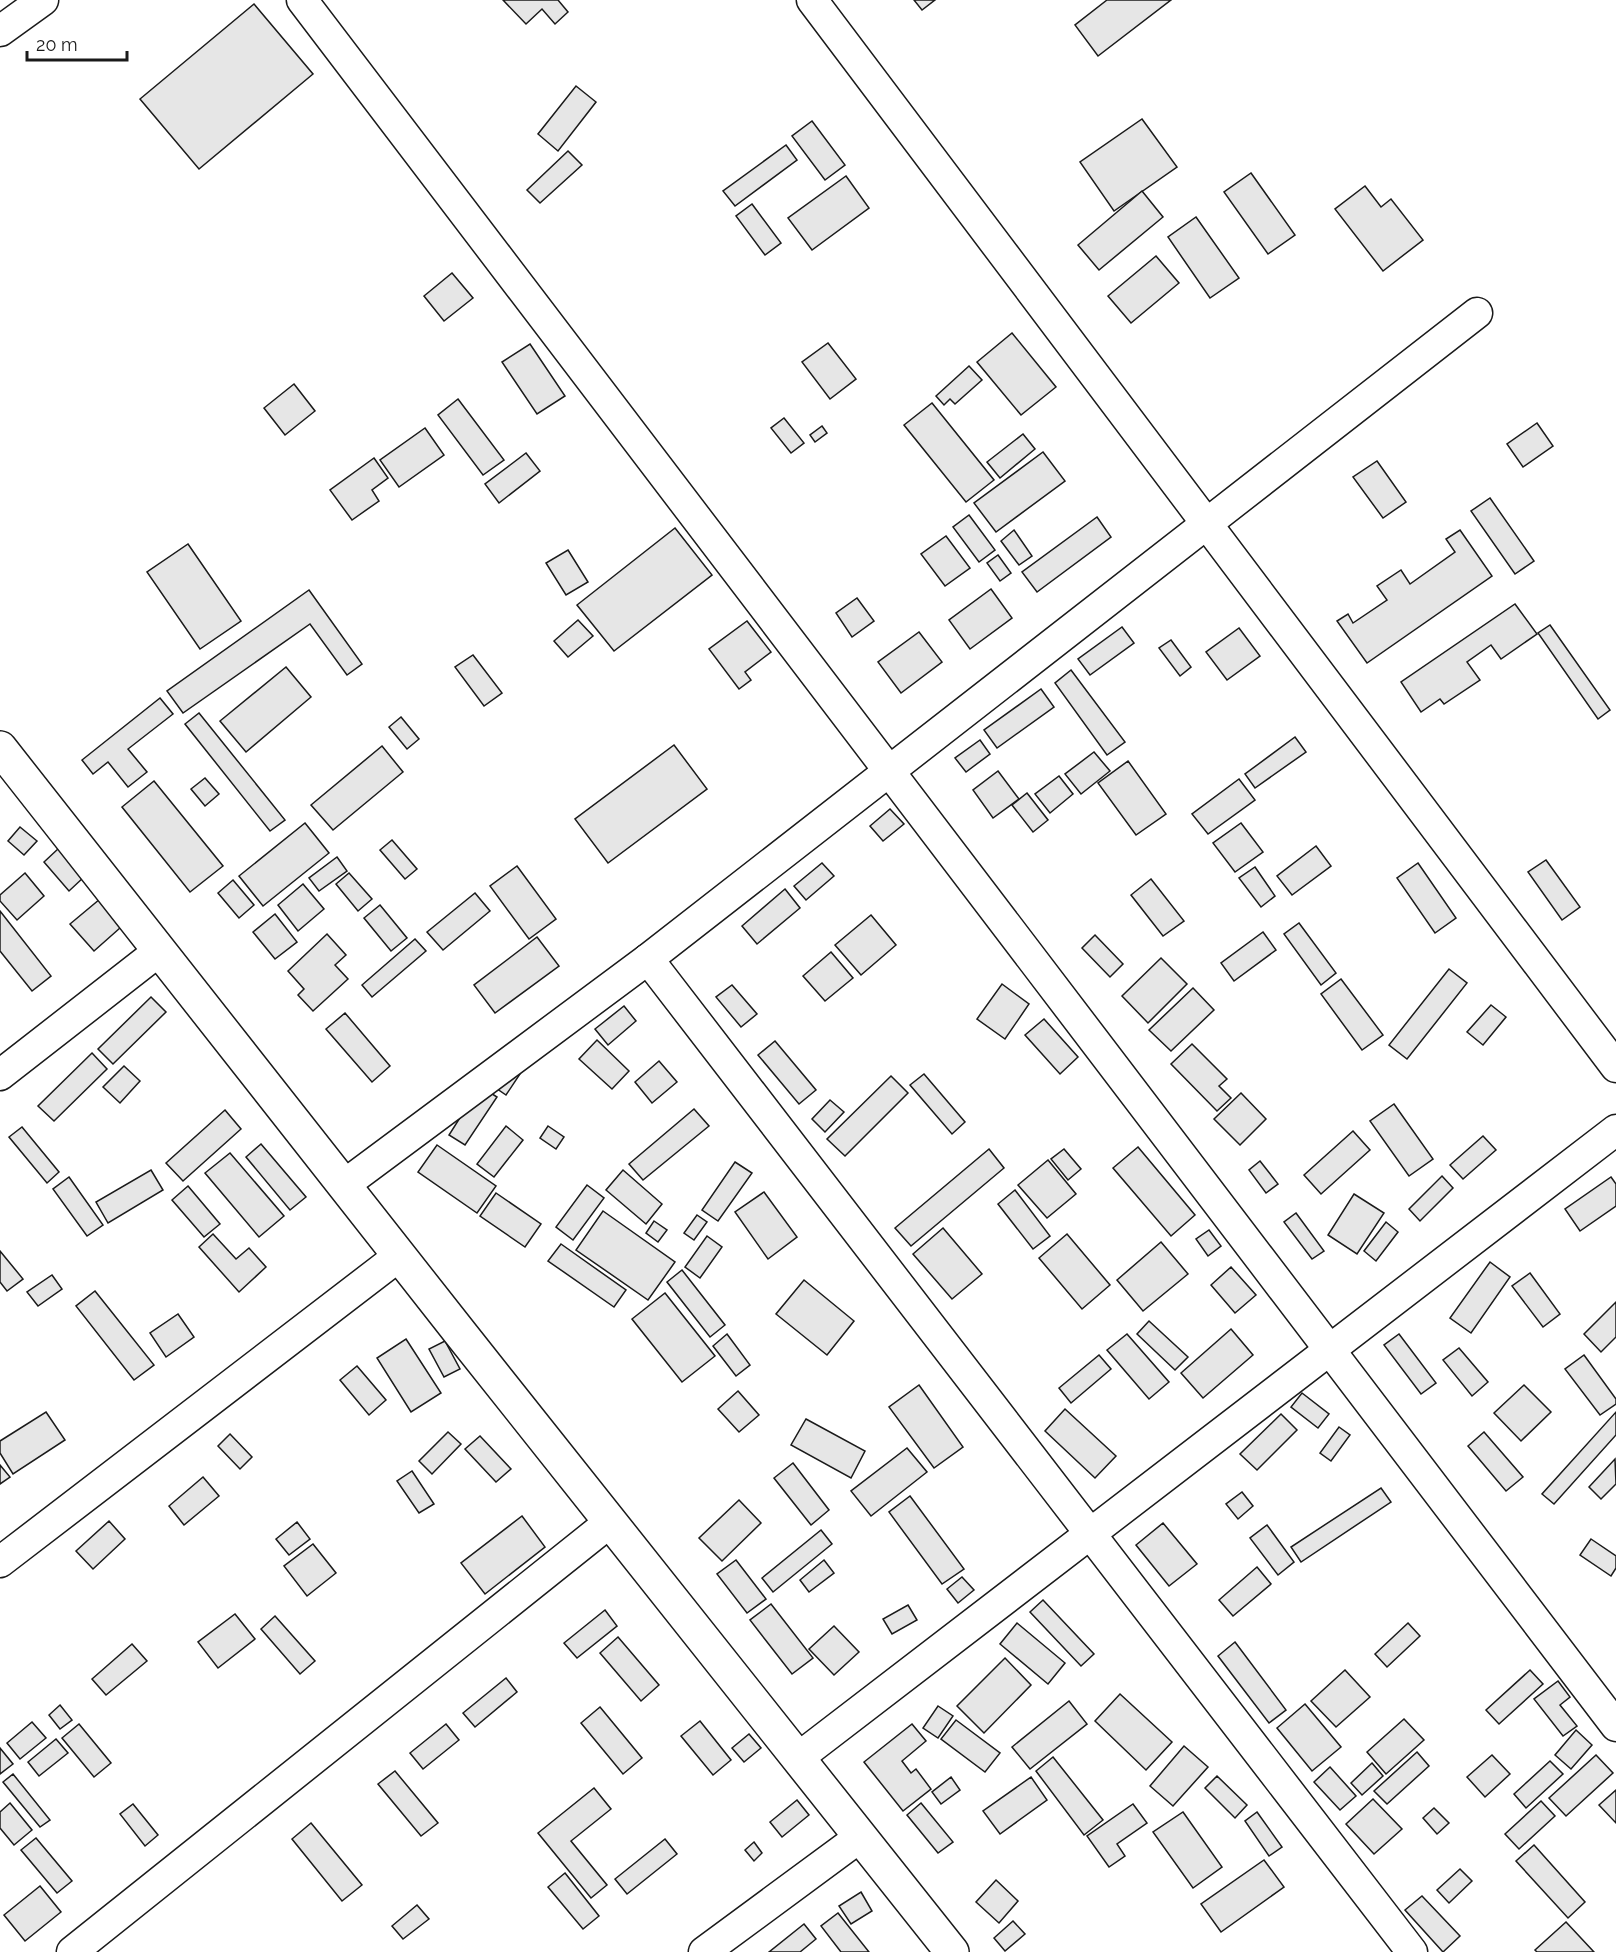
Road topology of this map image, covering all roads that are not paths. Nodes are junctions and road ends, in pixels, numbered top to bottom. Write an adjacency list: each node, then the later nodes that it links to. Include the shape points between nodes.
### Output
1 (43, 0): 4 (street)
2 (302, 0): 8 (street)
3 (812, 0): 6 (street)
4 (0, 31)
5 (1477, 314): 6 (street)
6 (1207, 524): 8 (street); 11 (street)
7 (0, 748): 9 (main road)
8 (889, 771): 10 (street); 16 (street)
9 (159, 951): 12 (street); 14 (main road)
10 (648, 959): 14 (street); 18 (street)
11 (1616, 1067)
12 (0, 1076)
13 (1616, 1130): 16 (street)
14 (344, 1185): 15 (main road)
15 (399, 1256): 17 (main road); 19 (street)
16 (1329, 1350): 18 (street); 20 (street)
17 (610, 1522): 21 (main road); 23 (street)
18 (1090, 1534): 21 (street); 26 (street)
19 (0, 1562)
20 (1616, 1726)
21 (798, 1758): 22 (main road)
22 (860, 1837): 24 (street); 25 (main road)
23 (72, 1952)
24 (704, 1952)
25 (952, 1952)
26 (1412, 1952)

